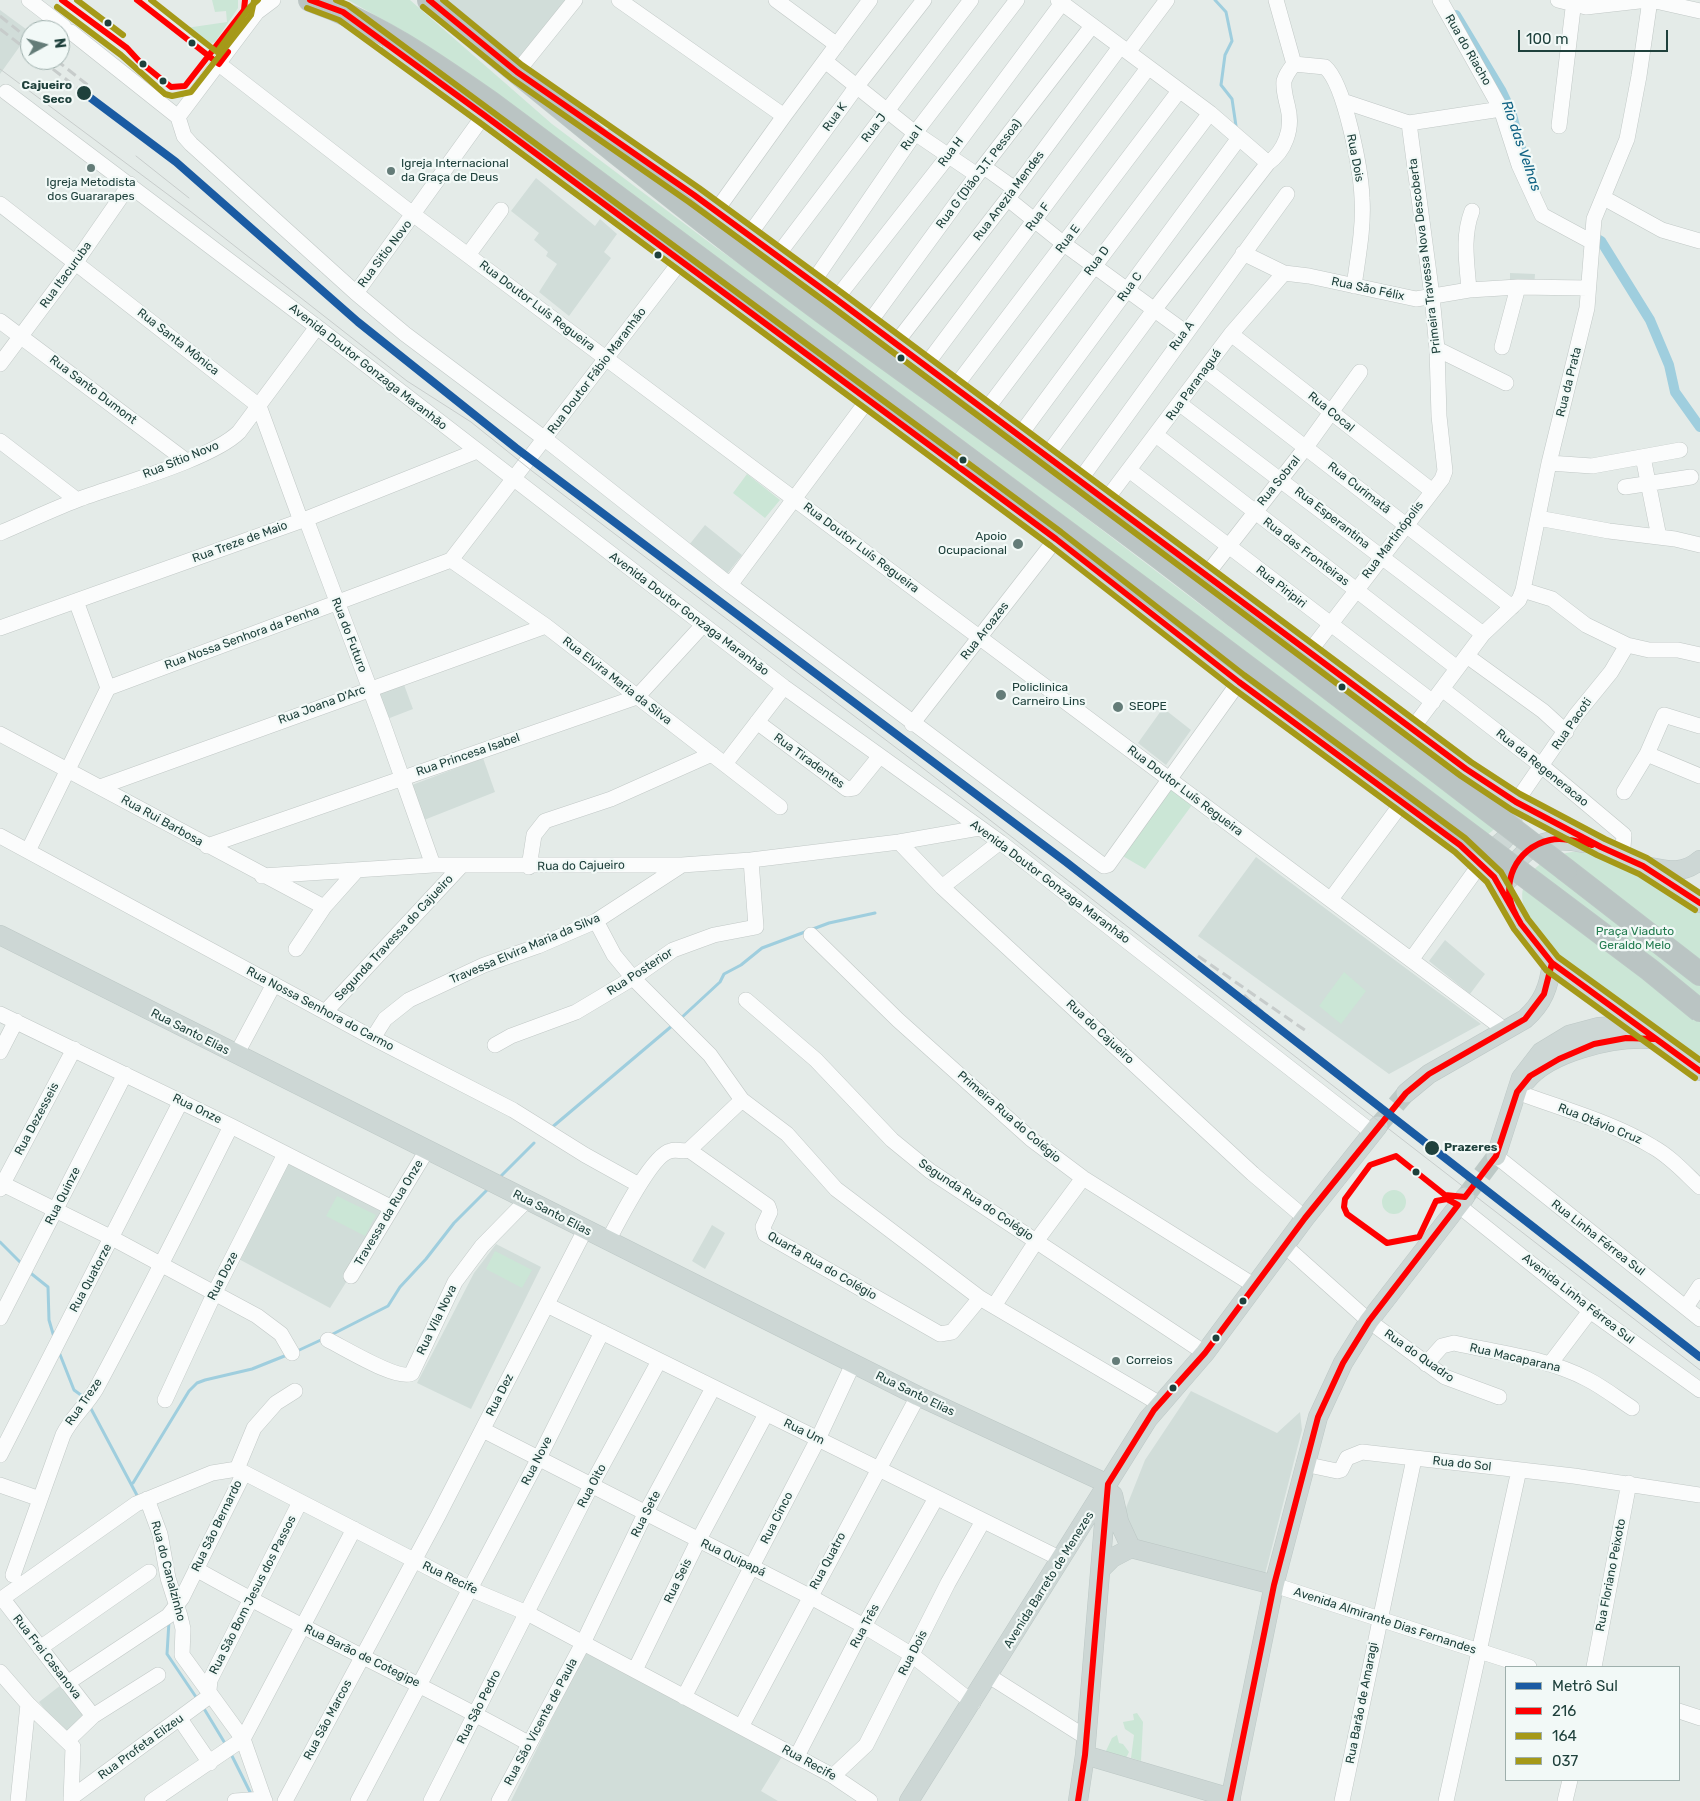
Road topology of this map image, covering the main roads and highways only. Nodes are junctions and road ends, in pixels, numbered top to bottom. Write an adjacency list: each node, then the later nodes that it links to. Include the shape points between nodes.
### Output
1 (310, 0): 3 (highway)
2 (429, 0): 4 (highway)
3 (343, 12): 6 (main road, via 1056,539 1239,682); 15 (highway, bridge, via 418,52 494,105 1214,642)
4 (523, 77): 5 (main road, via 749,235); 14 (highway, bridge, via 614,153 823,312 1165,560)
5 (1492, 787): 6 (main road, via 1512,813 1510,831 1500,844 1490,850 1477,851); 7 (main road)
6 (1460, 845): 10 (main road, via 1494,877)
7 (1610, 851): 9 (main road); 10 (main road, via 1568,839 1538,844 1511,872)
8 (1700, 860): 9 (main road, via 1680,870)
9 (1643, 866): 11 (main road)
10 (1508, 901): 13 (main road, via 1521,924)
11 (1700, 903)
12 (0, 935): 24 (main road, Rua Santo Elias, via 853,1364)
13 (1552, 963): 16 (main road); 20 (main road, via 1541,1003 1525,1019 1429,1074)
14 (1700, 974)
15 (1700, 1011)
16 (1636, 1025): 17 (main road); 19 (main road, via 1599,1027 1569,1035 1550,1045 1526,1068)
17 (1654, 1039): 18 (main road); 19 (main road, via 1626,1038 1594,1044 1542,1068 1530,1076)
18 (1700, 1071)
19 (1517, 1092): 22 (main road)
20 (1406, 1093)
21 (1375, 1130): 24 (main road, Avenida Barreto de Menezes, via 1204,1353 1148,1419)
22 (1496, 1156)
23 (1461, 1201): 27 (main road, via 1369,1321 1343,1363 1318,1417)
24 (1108, 1484): 25 (main road); 26 (main road); 30 (main road, Avenida Barreto de Menezes)
25 (1130, 1548): 26 (main road); 27 (main road, Avenida Almirante Dias Fernandes)
26 (1101, 1569): 28 (main road)
27 (1274, 1585): 29 (main road)
28 (1086, 1746): 29 (main road); 31 (main road)
29 (1234, 1800)
30 (910, 1801)
31 (1078, 1801)

